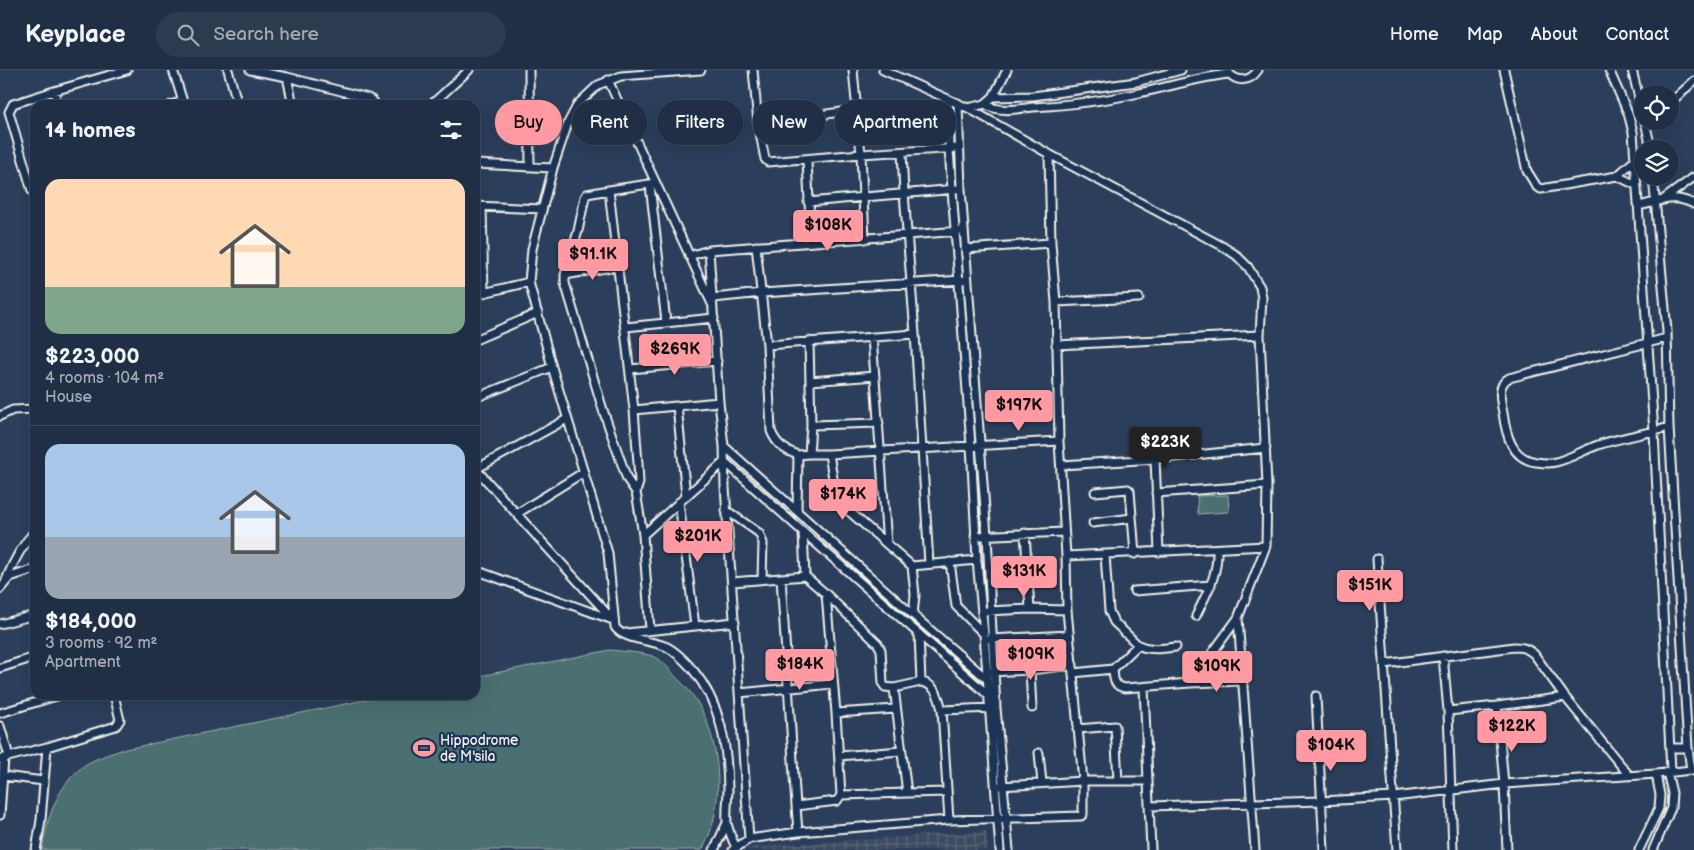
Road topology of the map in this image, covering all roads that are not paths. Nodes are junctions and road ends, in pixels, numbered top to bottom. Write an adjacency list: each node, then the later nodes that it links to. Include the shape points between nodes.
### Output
1 (127, 70): 22 (street)
2 (174, 70): 27 (street)
3 (228, 70): 28 (street)
4 (250, 70): 18 (street)
5 (469, 70): 31 (street)
6 (529, 70): 50 (street)
7 (701, 70): 19 (street, via 621,76)
8 (753, 70): 32 (street)
9 (853, 70): 33 (street)
10 (882, 70): 34 (street)
11 (1007, 70): 24 (street)
12 (1181, 70): 24 (street, via 1136,82 1033,96)
13 (1258, 70): 17 (street, via 1245,80 1236,79)
14 (1504, 70): 52 (street, via 1527,170 1537,188)
15 (1609, 70): 41 (street, via 1628,113)
16 (1632, 70): 21 (street)
17 (1228, 72): 36 (street, via 1138,94 1066,105 992,109)
18 (286, 77): 25 (street); 29 (street)
19 (608, 80): 51 (street, via 578,104); 54 (street)
20 (1694, 81): 23 (street)
21 (1636, 85)
22 (54, 91): 26 (street); 56 (street, via 13,104 10,108)
23 (1679, 95)
24 (993, 97): 36 (street)
25 (368, 98): 30 (street)
26 (57, 100)
27 (182, 100)
28 (237, 100)
29 (292, 100)
30 (371, 100)
31 (436, 100)
32 (756, 100)
33 (856, 100)
34 (944, 100)
35 (958, 103): 37 (street); 42 (street)
36 (985, 104): 37 (street)
37 (968, 108): 46 (street)
38 (763, 145): 47 (street, via 766,161)
39 (860, 145): 45 (street)
40 (949, 145): 43 (street)
41 (1634, 146)
42 (960, 148): 43 (street); 60 (street)
43 (949, 149): 44 (street); 59 (street)
44 (902, 152): 45 (street); 62 (street)
45 (861, 154): 47 (street); 63 (street)
46 (1049, 154): 75 (street); 99 (street, via 1236,255 1260,287)
47 (807, 160): 65 (street)
48 (1634, 161): 52 (street)
49 (480, 164): 50 (street)
50 (530, 166): 51 (street)
51 (553, 168): 69 (street)
52 (1617, 176): 55 (street)
53 (1694, 177): 64 (street)
54 (653, 184): 61 (street); 80 (street); 96 (street)
55 (1634, 184)
56 (30, 185)
57 (1636, 185): 68 (street)
58 (1656, 185): 64 (street)
59 (952, 189): 60 (street); 62 (street); 71 (street)
60 (961, 189): 70 (street)
61 (609, 190): 81 (street); 82 (street, via 584,197)
62 (904, 193): 63 (street); 72 (street)
63 (862, 197): 65 (street); 73 (street)
64 (1660, 201): 66 (street, via 1682,198); 68 (street); 102 (street)
65 (808, 202): 74 (street)
66 (1694, 204)
67 (480, 206): 69 (street)
68 (1638, 206): 104 (street)
69 (542, 210): 85 (street, via 532,249)
70 (964, 231): 71 (street); 77 (street)
71 (955, 232): 72 (street); 84 (street)
72 (908, 235): 73 (street); 86 (street)
73 (865, 239): 74 (street)
74 (811, 242): 76 (street)
75 (1051, 243): 77 (street); 92 (street)
76 (756, 246): 78 (street); 87 (street)
77 (965, 249): 83 (street)
78 (709, 250): 80 (street); 90 (street)
79 (480, 252): 88 (street)
80 (689, 256): 93 (street)
81 (617, 266): 82 (street); 97 (street)
82 (565, 275): 142 (street, via 566,290 603,410 627,479)
83 (968, 280): 84 (street); 108 (street)
84 (959, 281): 86 (street); 107 (street)
85 (529, 282): 88 (street); 94 (street)
86 (911, 283): 87 (street); 98 (street)
87 (762, 292): 90 (street); 106 (street)
88 (484, 293): 89 (street)
89 (480, 294)
90 (713, 298): 93 (street)
91 (1139, 298): 92 (street)
92 (1056, 302): 105 (street)
93 (713, 307): 95 (street)
94 (538, 314): 101 (street); 110 (street)
95 (714, 318): 96 (street); 109 (street)
96 (666, 322): 97 (street)
97 (626, 328): 111 (street)
98 (915, 334): 100 (street); 130 (street)
99 (1260, 335): 105 (street); 129 (street)
100 (872, 337): 103 (street); 112 (street)
101 (480, 338)
102 (1667, 338): 104 (street); 123 (street)
103 (809, 342): 106 (street); 113 (street)
104 (1648, 342): 124 (street); 124 (street, via 1509,378 1502,384 1500,392 1512,447 1530,461 1548,464 1599,444)
105 (1056, 344): 125 (street)
106 (767, 345): 134 (street, via 771,430 775,440 786,451)
107 (965, 355): 108 (street); 126 (street)
108 (973, 355): 127 (street)
109 (717, 361): 111 (street); 115 (street)
110 (552, 367): 114 (street); 120 (street)
111 (630, 369): 118 (street)
112 (875, 376): 113 (street); 121 (street)
113 (810, 381): 122 (street)
114 (480, 396)
115 (719, 402): 116 (street); 128 (street)
116 (677, 406): 118 (street); 145 (street)
117 (30, 409): 119 (street, via 13,410)
118 (634, 410): 142 (street, via 639,470)
119 (0, 416)
120 (567, 419): 138 (street); 139 (street)
121 (879, 423): 122 (street); 131 (street)
122 (811, 425): 132 (street)
123 (1670, 427): 124 (street); 237 (street)
124 (1654, 432): 236 (street)
125 (1059, 441): 127 (street); 137 (street)
126 (971, 445): 127 (street); 130 (street); 157 (street)
127 (980, 445): 158 (street)
128 (724, 446): 136 (street); 149 (street)
129 (1266, 448): 135 (street); 141 (street)
130 (921, 449): 131 (street); 170 (street)
131 (881, 451): 133 (street); 160 (street)
132 (809, 454): 133 (street); 134 (street)
133 (829, 454): 160 (street, via 836,497)
134 (798, 456): 149 (street)
135 (1155, 459): 137 (street); 144 (street)
136 (724, 461): 145 (street); 147 (street); 152 (street)
137 (1062, 465): 154 (street)
138 (480, 470)
139 (584, 472): 148 (street); 191 (street, via 610,563)
140 (480, 475): 148 (street)
141 (1267, 485): 144 (street); 161 (street)
142 (636, 492): 156 (street)
143 (1095, 492): 150 (street, via 1128,489)
144 (1156, 493): 163 (street)
145 (686, 496): 146 (street)
146 (680, 502): 156 (street); 194 (street)
147 (726, 510): 176 (street, via 762,538); 178 (street)
148 (518, 513): 191 (street)
149 (800, 513): 152 (street); 189 (street)
150 (1132, 518): 151 (street); 164 (street)
151 (1093, 523)
152 (795, 525): 153 (street)
153 (803, 532): 174 (street); 195 (street)
154 (1064, 532): 155 (street); 166 (street)
155 (1025, 534): 158 (street); 183 (street)
156 (643, 535): 196 (street)
157 (976, 536): 158 (street); 168 (street)
158 (987, 536): 185 (street)
159 (30, 538): 177 (street)
160 (887, 544): 171 (street)
161 (1266, 546): 162 (street); 190 (street)
162 (1218, 548): 163 (street); 179 (street, via 1218,564)
163 (1159, 552): 164 (street)
164 (1135, 554): 165 (street)
165 (1105, 555): 166 (street); 201 (street, via 1109,611 1114,622)
166 (1066, 556): 184 (street)
167 (1377, 558): 205 (street)
168 (977, 560): 169 (street); 186 (street)
169 (950, 562): 170 (street); 200 (street, via 956,606)
170 (929, 564): 171 (street)
171 (912, 566): 189 (street)
172 (30, 570): 177 (street)
173 (480, 572): 191 (street)
174 (805, 576): 175 (street); 182 (street)
175 (781, 578): 176 (street); 217 (street)
176 (762, 579): 178 (street)
177 (6, 580): 180 (street)
178 (732, 582): 192 (street)
179 (1211, 585): 181 (street); 188 (street)
180 (0, 589)
181 (1134, 591)
182 (826, 594): 215 (street); 218 (street, via 878,644 884,684 889,689)
183 (1030, 608): 184 (street); 185 (street)
184 (1067, 610): 199 (street)
185 (991, 611): 186 (street); 200 (street)
186 (982, 612): 200 (street)
187 (30, 616): 193 (street)
188 (1196, 616)
189 (916, 618): 195 (street); 211 (street)
190 (1238, 618): 212 (street); 214 (street)
191 (613, 620): 197 (street)
192 (735, 622): 194 (street); 219 (street)
193 (0, 624)
194 (695, 626): 196 (street)
195 (912, 627): 198 (street)
196 (650, 630): 197 (street)
197 (621, 633): 269 (street, via 671,650 704,684 724,736)
198 (920, 634): 213 (street); 220 (street)
199 (1069, 635): 200 (street); 206 (street)
200 (987, 638): 211 (street)
201 (1138, 645): 202 (street, via 1149,649); 208 (street)
202 (1176, 648)
203 (1443, 656): 205 (street); 222 (street, via 1522,647 1534,654); 230 (street)
204 (30, 659): 207 (street)
205 (1384, 664): 259 (street)
206 (1073, 665): 209 (street); 210 (street)
207 (0, 668)
208 (1114, 669): 210 (street); 216 (street, via 1114,682 1118,687)
209 (1030, 670): 211 (street); 227 (street)
210 (1073, 673): 234 (street)
211 (989, 675): 220 (street); 226 (street)
212 (1243, 681): 214 (street); 261 (street)
213 (921, 682): 218 (street); 229 (street, via 930,685 938,694)
214 (1190, 683): 216 (street)
215 (833, 684): 217 (street); 232 (street)
216 (1144, 687): 250 (street)
217 (788, 688): 219 (street); 262 (street)
218 (894, 688): 228 (street)
219 (738, 693): 271 (street)
220 (987, 694): 226 (street)
221 (1316, 696): 260 (street)
222 (1566, 697): 225 (street); 244 (street)
223 (43, 700): 231 (street)
224 (115, 700): 235 (street, via 120,720 116,726)
225 (1497, 706): 230 (street); 252 (street)
226 (992, 708): 229 (street); 253 (street); 254 (street)
227 (1032, 708)
228 (896, 709): 232 (street); 238 (street)
229 (942, 710): 256 (street)
230 (1448, 711): 255 (street)
231 (0, 713)
232 (836, 713): 240 (street)
233 (0, 726): 241 (street)
234 (1077, 729): 248 (street); 249 (street, via 1115,726)
235 (47, 747): 241 (street); 247 (street)
236 (1671, 748): 237 (street); 243 (street)
237 (1688, 748): 242 (street)
238 (900, 751): 240 (street); 257 (street)
239 (1038, 752): 251 (street)
240 (839, 756): 258 (street)
241 (4, 758): 246 (street)
242 (1692, 770): 243 (street)
243 (1669, 772): 245 (street); 284 (street, via 1671,808)
244 (1628, 774): 245 (street); 252 (street)
245 (1656, 774): 283 (street, via 1660,795 1658,808)
246 (3, 776): 247 (street); 264 (street)
247 (44, 780): 273 (street)
248 (1083, 781): 249 (street); 251 (street); 265 (street, via 1085,810 1081,816)
249 (1118, 781): 250 (street)
250 (1148, 781): 263 (street)
251 (1042, 783): 254 (street)
252 (1504, 784): 255 (street); 282 (street)
253 (994, 786): 254 (street); 266 (street)
254 (1003, 786): 265 (street)
255 (1450, 790): 259 (street); 281 (street)
256 (947, 792): 257 (street); 268 (street)
257 (907, 793): 258 (street)
258 (841, 795): 262 (street, via 837,801)
259 (1394, 796): 260 (street); 280 (street)
260 (1321, 801): 261 (street); 279 (street)
261 (1251, 802): 263 (street); 278 (street)
262 (796, 806): 270 (street)
263 (1150, 806): 277 (street)
264 (0, 815): 267 (street)
265 (1006, 817): 266 (street); 276 (street)
266 (997, 818): 268 (street); 275 (street)
267 (0, 820)
268 (949, 820): 270 (street)
269 (727, 823): 272 (street); 274 (street)
270 (798, 832): 271 (street)
271 (749, 839): 272 (street)
272 (735, 849)
273 (36, 850)
274 (714, 850)
275 (1000, 850)
276 (1010, 850)
277 (1151, 850)
278 (1255, 850)
279 (1324, 850)
280 (1397, 850)
281 (1454, 850)
282 (1506, 850)
283 (1640, 850)
284 (1653, 850)

